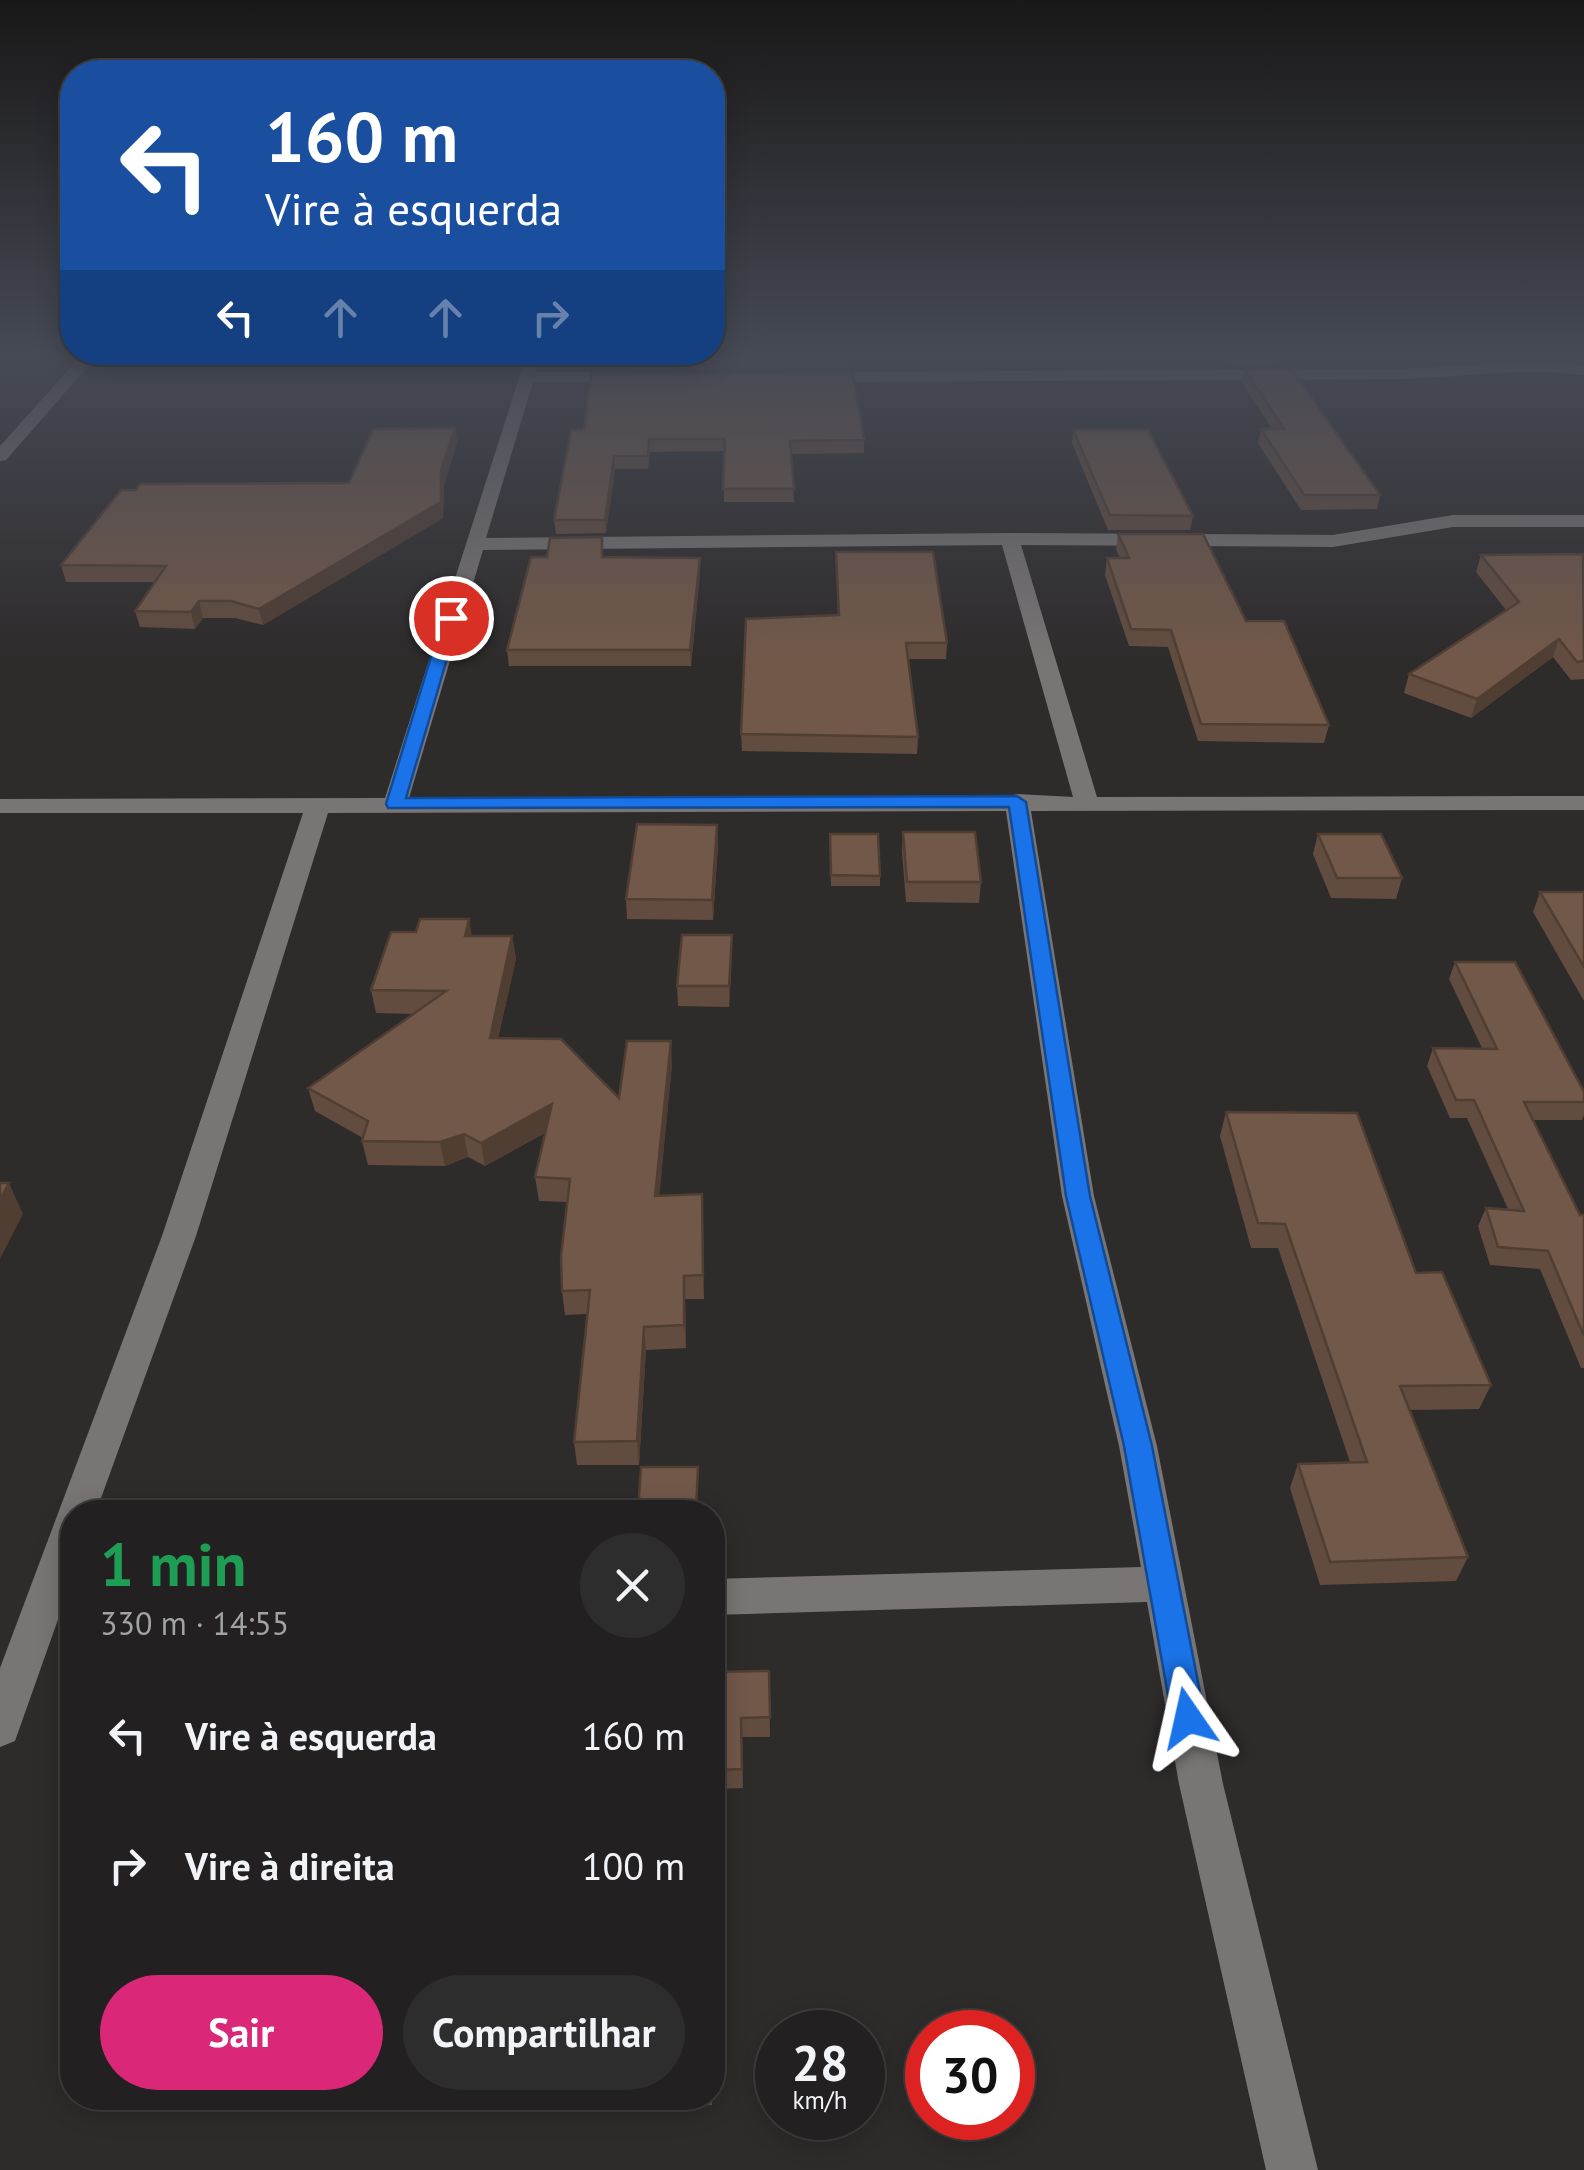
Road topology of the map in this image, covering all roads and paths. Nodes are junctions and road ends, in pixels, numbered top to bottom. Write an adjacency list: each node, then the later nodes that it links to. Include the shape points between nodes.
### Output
1 (501, 457): 4 (street)
2 (1584, 521): 3 (street, via 1452,522 1333,541)
3 (1010, 539): 4 (street); 5 (street)
4 (474, 544): 8 (street)
5 (1086, 801): 6 (street); 7 (street)
6 (1017, 802): 8 (street); 12 (street, via 1078,1196 1138,1446)
7 (1584, 802)
8 (395, 804): 9 (street)
9 (318, 805): 10 (street); 11 (street, via 179,1236)
10 (0, 806)
11 (81, 1500)
12 (1163, 1584): 14 (street); 16 (street, via 1201,1784)
13 (60, 1590): 15 (street)
14 (725, 1597)
15 (0, 1726)
16 (1292, 2170)

